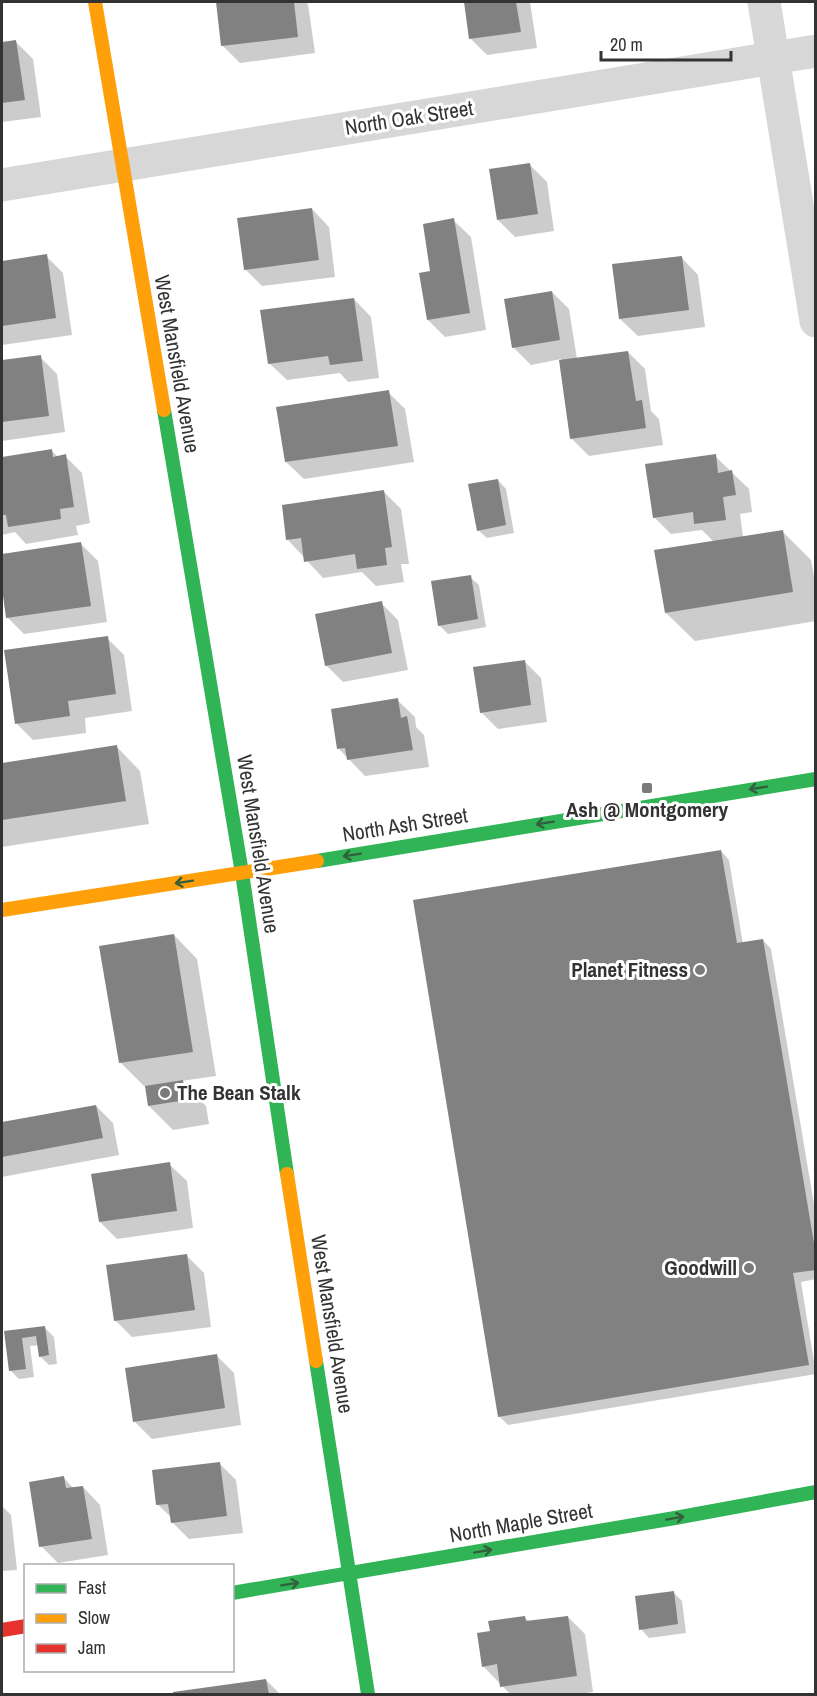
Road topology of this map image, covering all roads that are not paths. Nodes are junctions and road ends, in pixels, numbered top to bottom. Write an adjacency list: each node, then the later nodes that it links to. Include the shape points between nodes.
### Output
1 (95, 2): 5 (street, West Mansfield Avenue)
2 (764, 2): 4 (street)
3 (816, 51): 4 (street, North Oak Street)
4 (773, 58): 5 (street, North Oak Street); 7 (street)
5 (122, 165): 6 (street, North Oak Street); 9 (street, West Mansfield Avenue)
6 (2, 185)
7 (816, 321)
8 (816, 778): 9 (street, North Ash Street, one-way to 9)
9 (242, 873): 10 (street, North Ash Street, one-way to 10); 12 (street, West Mansfield Avenue)
10 (2, 910)
11 (816, 1492): 12 (street, North Maple Street, one-way to 11)
12 (348, 1574): 13 (street, North Maple Street, one-way to 12); 16 (street, West Mansfield Avenue)
13 (234, 1593)
14 (24, 1626): 15 (street)
15 (2, 1630)
16 (369, 1695)

